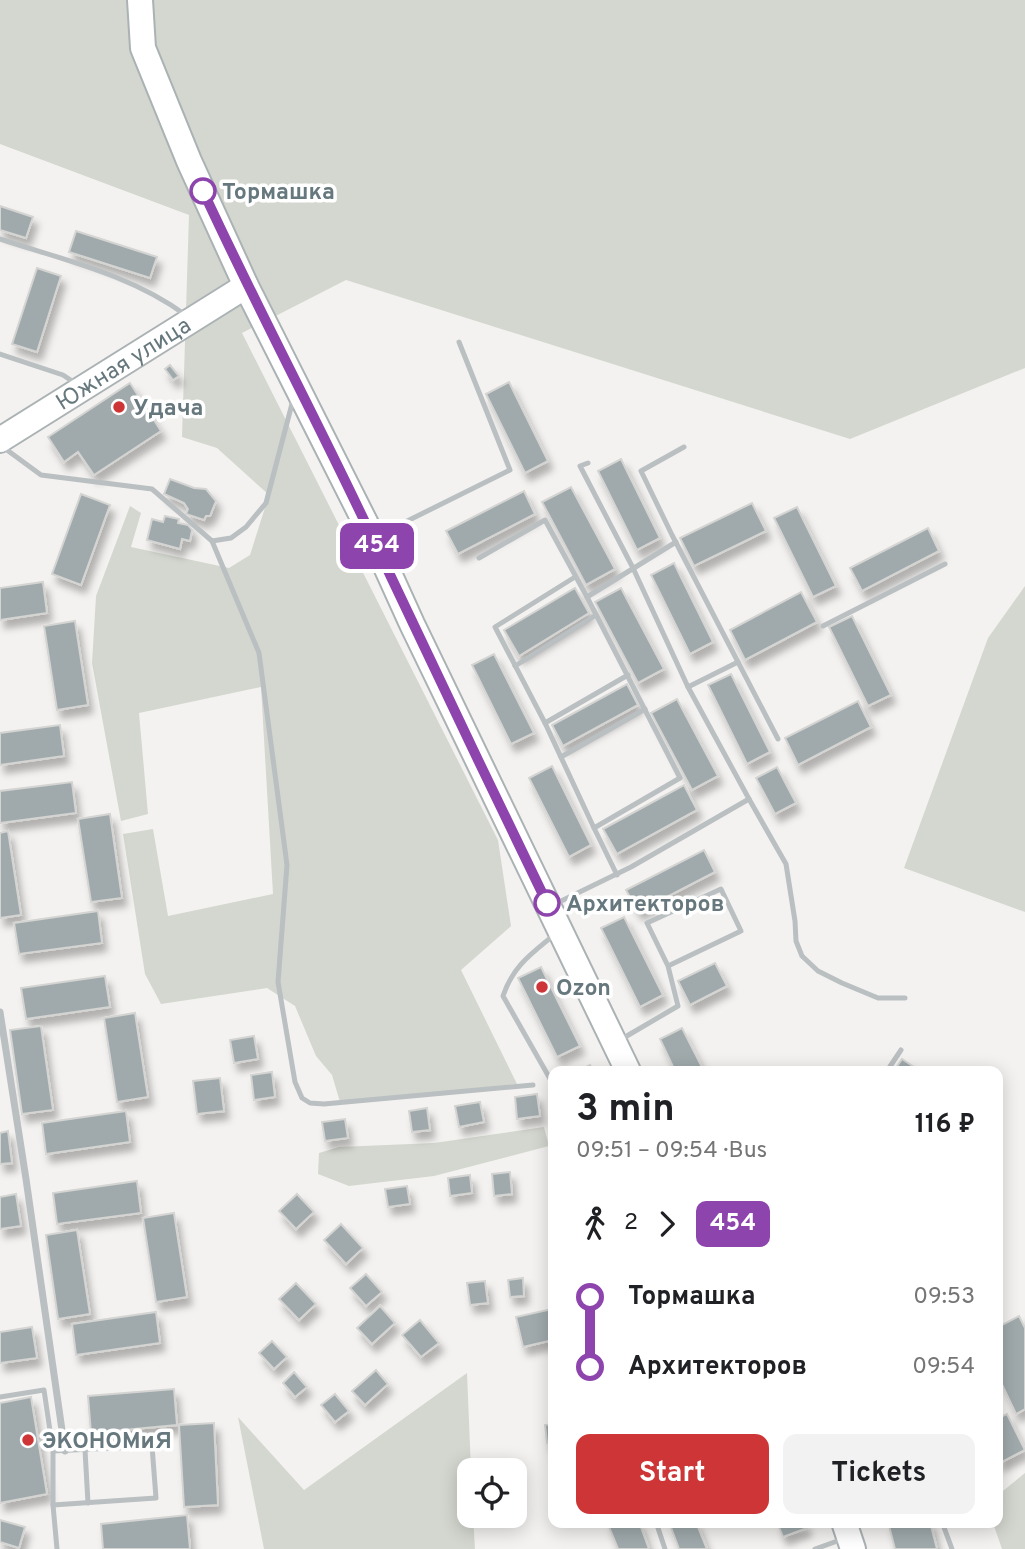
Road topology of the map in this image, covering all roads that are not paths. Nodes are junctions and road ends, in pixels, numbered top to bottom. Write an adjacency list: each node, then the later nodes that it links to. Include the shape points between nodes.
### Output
1 (140, 0): 3 (street, via 143,48)
2 (0, 239): 4 (lane, via 126,281 167,301)
3 (247, 286): 4 (street, Южная улица); 7 (street)
4 (192, 320): 8 (street, Южная улица)
5 (459, 342): 12 (lane, via 510,470)
6 (0, 354): 8 (lane, via 63,375)
7 (297, 386): 12 (street); 13 (lane, via 266,503 231,538)
8 (80, 390): 9 (street, Южная улица)
9 (1, 439): 13 (lane, via 7,450 41,475 152,489)
10 (684, 447): 14 (lane, via 641,471)
11 (588, 463): 17 (lane, via 580,466)
12 (373, 538): 33 (street)
13 (212, 541): 43 (lane, via 258,653 287,865 278,982 295,1082 302,1098 324,1104)
14 (676, 542): 17 (lane); 22 (lane)
15 (479, 558): 18 (lane, via 545,520)
16 (945, 564): 21 (lane)
17 (634, 568): 19 (lane); 25 (lane)
18 (575, 577): 19 (lane); 23 (lane, via 495,627)
19 (587, 597): 20 (lane)
20 (596, 615): 23 (lane); 24 (lane)
21 (823, 626)
22 (738, 662): 25 (lane); 28 (lane)
23 (515, 666): 27 (lane)
24 (628, 675): 26 (lane); 27 (lane)
25 (688, 687): 30 (lane)
26 (645, 709): 29 (lane); 31 (lane, via 680,778)
27 (545, 723): 29 (lane)
28 (778, 739)
29 (561, 757): 31 (lane)
30 (748, 799): 32 (lane); 36 (lane, via 786,864 802,956 842,983 878,998)
31 (594, 828): 32 (lane)
32 (617, 875): 33 (lane)
33 (549, 907): 34 (street)
34 (559, 930): 38 (street); 42 (lane, via 522,962 508,979 503,996)
35 (668, 966): 35 (lane, via 741,931 721,890 647,923); 38 (lane, via 678,1006)
36 (905, 999)
37 (0, 1012): 47 (street)
38 (615, 1043): 40 (street)
39 (901, 1050): 41 (lane)
40 (626, 1066)
41 (890, 1066)
42 (548, 1075)
43 (533, 1085)
44 (0, 1396): 46 (lane, via 44,1390)
45 (85, 1450): 47 (lane); 48 (lane); 48 (lane, via 152,1446 156,1498)
46 (53, 1451): 47 (lane); 49 (lane)
47 (65, 1451)
48 (88, 1503): 49 (lane)
49 (53, 1506): 53 (lane)
50 (658, 1528): 54 (lane)
51 (944, 1528): 56 (lane)
52 (849, 1536): 55 (lane)
53 (57, 1549)
54 (665, 1549)
55 (816, 1549)
56 (952, 1549)

